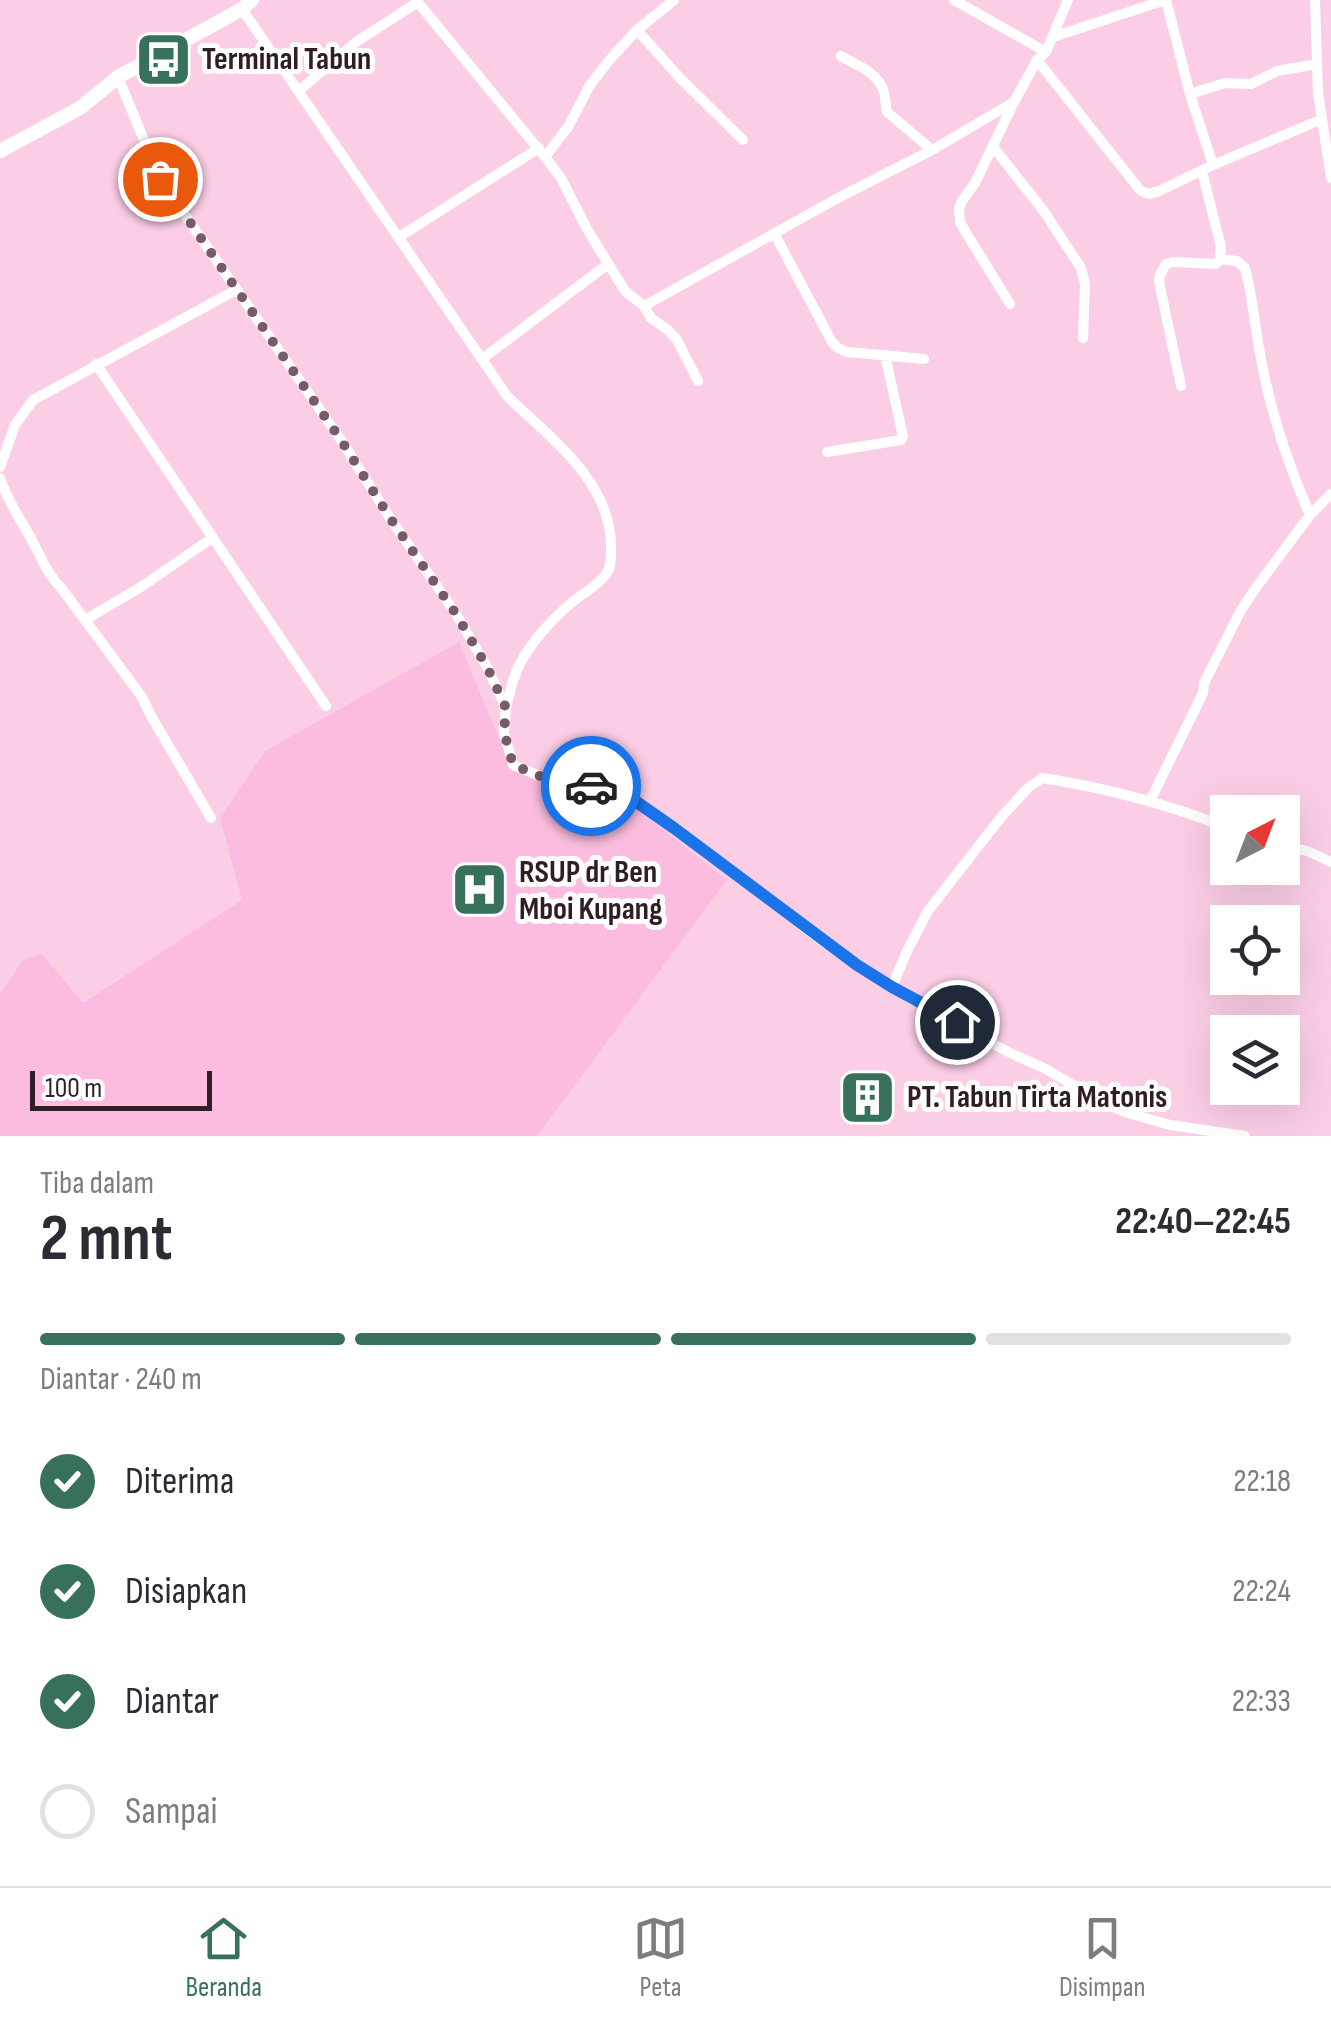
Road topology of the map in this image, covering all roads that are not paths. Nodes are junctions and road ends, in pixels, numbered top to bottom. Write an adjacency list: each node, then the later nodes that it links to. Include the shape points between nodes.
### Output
1 (674, 0): 10 (street)
2 (954, 0): 13 (street)
3 (1068, 0): 11 (street)
4 (1166, 0): 11 (street); 19 (street)
5 (1316, 0): 9 (street)
6 (417, 1): 16 (street); 26 (street)
7 (247, 4): 15 (main road); 16 (street)
8 (1331, 17): 9 (street)
9 (1316, 20): 14 (street)
10 (637, 30): 22 (street); 26 (street, via 590,85 568,127)
11 (1053, 37): 13 (street)
12 (840, 56): 25 (street, via 872,74 884,90 887,112)
13 (1042, 56): 20 (street); 27 (street, via 1140,190 1157,192)
14 (1317, 64): 18 (street); 19 (street)
15 (118, 77): 24 (main road, via 80,108); 33 (street, via 160,179)
16 (300, 90): 30 (street)
17 (1331, 92): 18 (street)
18 (1318, 93): 21 (street)
19 (1190, 94): 27 (street)
20 (1014, 102): 23 (street); 25 (street)
21 (1320, 120): 27 (street); 28 (street)
22 (742, 140)
23 (994, 148): 34 (street, via 959,208 960,222); 36 (street, via 1081,268)
24 (0, 150)
25 (932, 150): 29 (street)
26 (542, 152): 30 (street); 32 (street)
27 (1207, 168): 31 (street)
28 (1331, 178)
29 (774, 233): 35 (street); 37 (street, via 832,342 847,352)
30 (399, 237): 38 (street)
31 (1220, 259): 42 (street, via 1166,264 1160,275); 48 (street, via 1244,268 1278,430)
32 (608, 264): 35 (street); 38 (street)
33 (236, 290): 40 (street); 52 (street, via 456,614)
34 (1010, 304)
35 (644, 306): 41 (street, via 677,340)
36 (1084, 338)
37 (886, 356): 39 (street); 44 (street, via 901,440)
38 (482, 359): 52 (street, via 507,396 581,470 606,512 611,536 608,572 543,632 517,668)
39 (924, 359)
40 (96, 364): 43 (street, via 33,400); 49 (street)
41 (698, 381)
42 (1181, 386)
43 (3, 448): 45 (street)
44 (827, 452)
45 (0, 467)
46 (0, 478): 50 (street, via 50,577)
47 (1331, 494): 48 (street)
48 (1310, 515): 53 (street, via 1240,612)
49 (212, 538): 50 (street); 51 (street)
50 (85, 620): 54 (street, via 142,697)
51 (326, 706)
52 (506, 708): 58 (street, via 513,765 638,803)
53 (1150, 801): 55 (street); 58 (street, via 1042,778 1028,788 935,902)
54 (210, 818)
55 (1210, 821)
56 (1300, 849): 57 (street)
57 (1331, 862)
58 (892, 987): 59 (street, via 1128,1114)
59 (1245, 1136)

